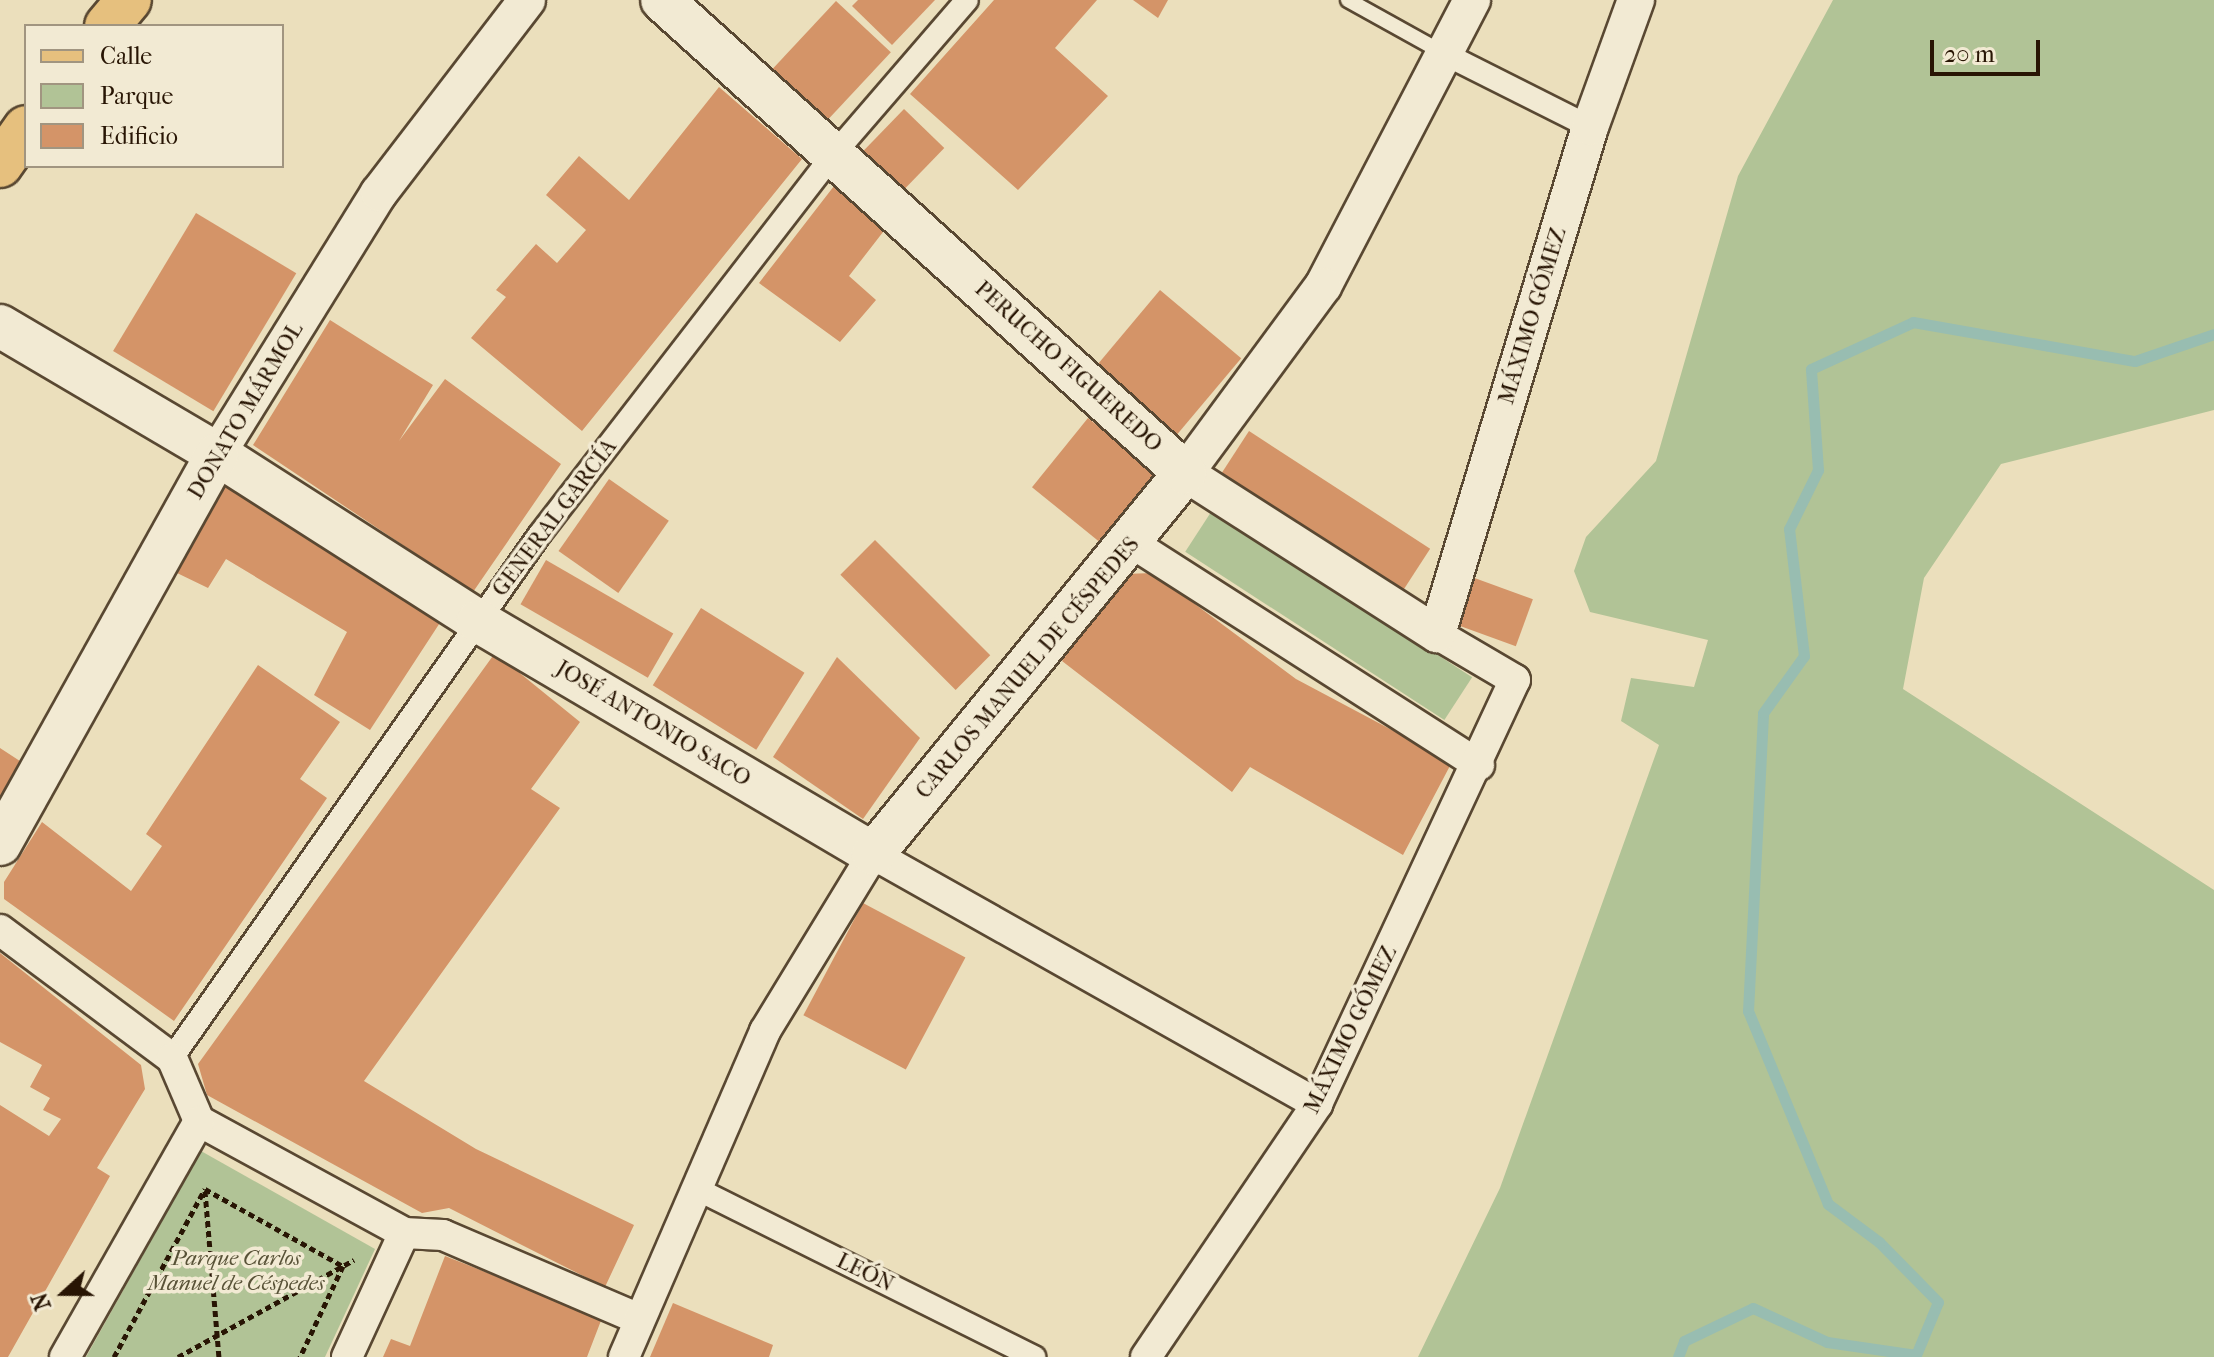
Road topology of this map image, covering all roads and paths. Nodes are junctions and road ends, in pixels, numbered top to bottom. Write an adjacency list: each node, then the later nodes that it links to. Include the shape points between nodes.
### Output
1 (129, 0): 8 (main road)
2 (527, 0): 15 (street, DONATO MÁRMOL, via 379,193)
3 (662, 0): 12 (main road, PERUCHO FIGUEREDO)
4 (967, 0): 12 (street, GENERAL GARCÍA)
5 (1348, 0): 9 (lane)
6 (1472, 0): 9 (street, CARLOS MANUEL DE CÉSPEDES)
7 (1636, 0): 10 (street, MÁXIMO GÓMEZ)
8 (109, 24)
9 (1445, 54): 10 (street); 16 (street, CARLOS MANUEL DE CÉSPEDES, via 1323,286)
10 (1590, 127): 19 (street, MÁXIMO GÓMEZ)
11 (24, 131): 13 (main road)
12 (834, 154): 16 (main road, PERUCHO FIGUEREDO); 18 (street, GENERAL GARCÍA)
13 (0, 165)
14 (0, 326): 15 (main road, JOSÉ ANTONIO SACO)
15 (217, 454): 18 (main road, JOSÉ ANTONIO SACO); 22 (main road, DONATO MÁRMOL)
16 (1185, 473): 17 (main road, CARLOS MANUEL DE CÉSPEDES); 19 (street, PERUCHO FIGUEREDO)
17 (1132, 543): 21 (street); 23 (main road, CARLOS MANUEL DE CÉSPEDES)
18 (478, 621): 23 (main road, JOSÉ ANTONIO SACO); 25 (street, GENERAL GARCÍA)
19 (1437, 634): 20 (street, PERUCHO FIGUEREDO)
20 (1515, 680): 21 (street, MÁXIMO GÓMEZ)
21 (1479, 765): 26 (street, MÁXIMO GÓMEZ)
22 (0, 844)
23 (873, 854): 26 (street, JOSÉ ANTONIO SACO); 29 (street, CARLOS MANUEL DE CÉSPEDES, via 765,1031)
24 (0, 930): 25 (street)
25 (172, 1058): 27 (street)
26 (1317, 1104): 42 (street, MÁXIMO GÓMEZ)
27 (199, 1121): 28 (path); 30 (street); 34 (street)
28 (205, 1189): 31 (path); 33 (path); 35 (path)
29 (697, 1189): 32 (street, CARLOS MANUEL DE CÉSPEDES); 41 (street, LEÓN)
30 (404, 1233): 31 (path); 32 (street, via 443,1235); 39 (street)
31 (343, 1266): 33 (path); 38 (path)
32 (639, 1319): 40 (street, CARLOS MANUEL DE CÉSPEDES)
33 (218, 1335): 36 (path); 37 (path)
34 (65, 1357)
35 (114, 1357)
36 (178, 1357)
37 (219, 1357)
38 (300, 1357)
39 (347, 1357)
40 (624, 1357)
41 (1034, 1357)
42 (1146, 1357)

